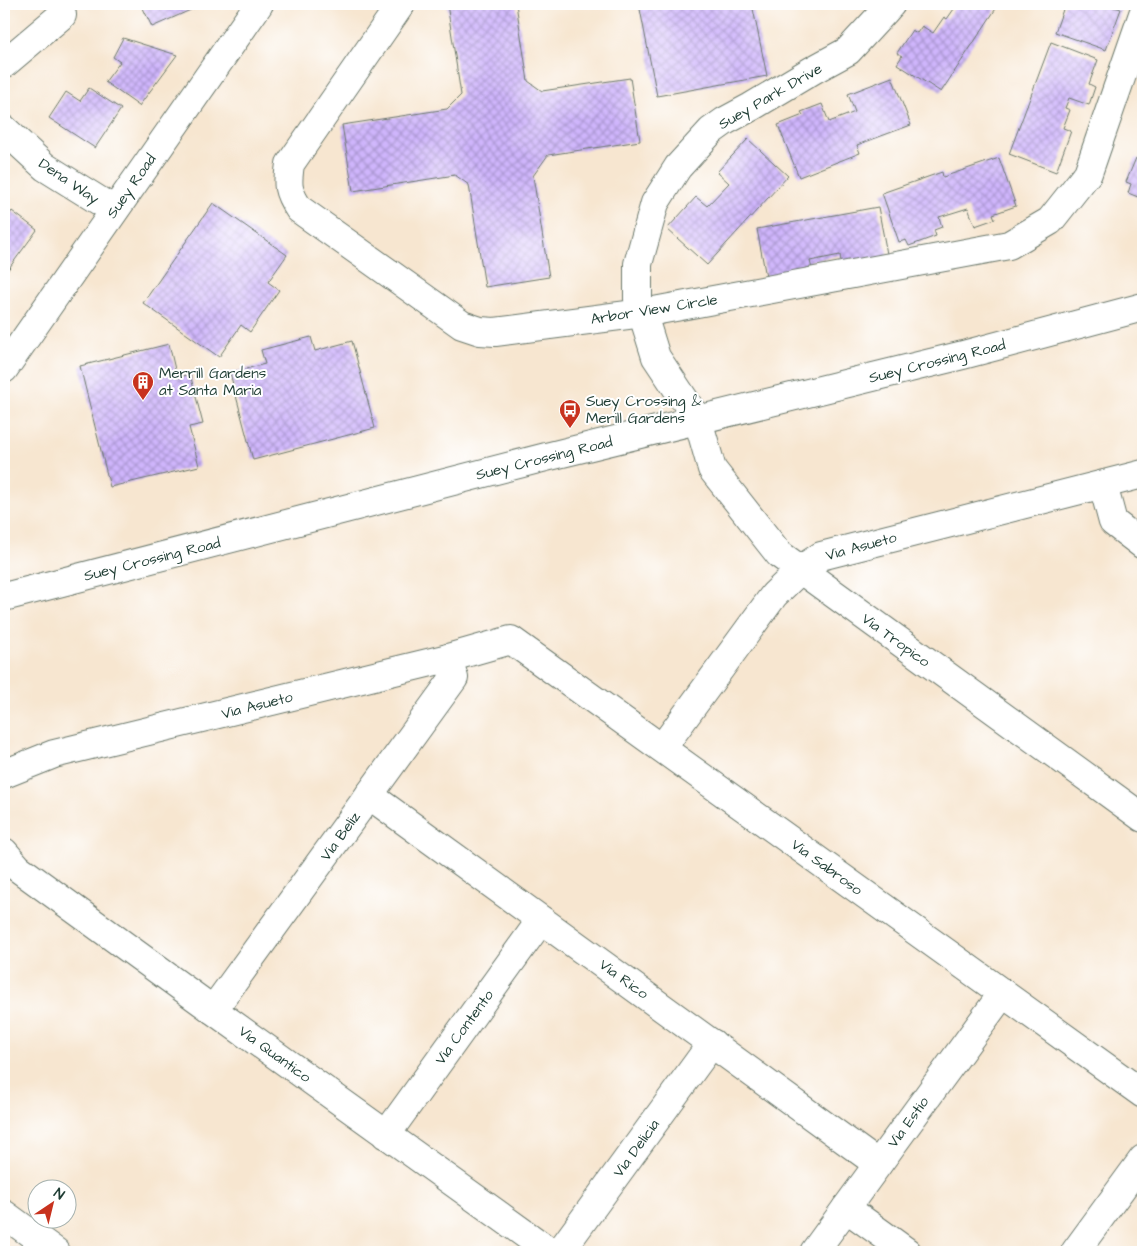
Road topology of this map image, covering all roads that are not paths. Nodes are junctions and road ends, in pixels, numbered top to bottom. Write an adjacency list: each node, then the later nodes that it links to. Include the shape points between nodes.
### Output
1 (259, 4): 8 (street, Suey Road)
2 (401, 4): 10 (street, Arbor View Circle, via 290,164 287,182 291,198 299,209 462,325 495,332)
3 (891, 4): 10 (street, Suey Park Drive, via 848,51 725,121 711,131 678,167 655,203 638,264 638,299)
4 (62, 14): 6 (street)
5 (1143, 14): 10 (street, Arbor View Circle, via 1088,173 1050,221 1042,226 1010,244)
6 (4, 64)
7 (4, 129): 8 (street, Dena Way, via 45,167)
8 (114, 210): 11 (street, Suey Road)
9 (1143, 307): 12 (street, Suey Crossing Road)
10 (643, 313): 12 (street, Suey Park Drive, via 656,357)
11 (4, 368)
12 (698, 420): 16 (street, Via Tropico, via 712,469 779,554); 17 (street, Suey Crossing Road)
13 (1143, 474): 14 (street, Via Asueto)
14 (1103, 485): 15 (street, via 1113,522); 16 (street, Via Asueto, via 821,556)
15 (1143, 545)
16 (800, 570): 20 (street, Via Asueto, via 774,595); 23 (street, Via Tropico)
17 (4, 597)
18 (511, 640): 19 (street, Via Asueto); 20 (street, Via Sabroso)
19 (448, 658): 21 (street, Via Asueto, via 54,754); 22 (street, Via Beliz, via 454,678)
20 (662, 748): 26 (street, Via Sabroso)
21 (4, 774)
22 (369, 795): 25 (street, Via Rico); 27 (street, Via Beliz)
23 (1143, 818)
24 (4, 852): 27 (street, Via Quantico, via 18,868)
25 (541, 920): 28 (street, Via Rico); 30 (street, Via Contento)
26 (1003, 993): 29 (street, Via Sabroso); 32 (street, Via Estio)
27 (214, 1010): 30 (street, Via Quantico)
28 (712, 1043): 32 (street, Via Rico); 37 (street, Via Delicia)
29 (1143, 1094)
30 (386, 1135): 36 (street, Via Quantico)
31 (1143, 1159): 40 (street)
32 (878, 1164): 33 (street, Via Estio)
33 (846, 1208): 38 (street, Via Estio); 39 (street)
34 (4, 1214): 35 (street)
35 (56, 1252)
36 (550, 1252)
37 (560, 1252)
38 (814, 1252)
39 (907, 1252)
40 (1075, 1252)

